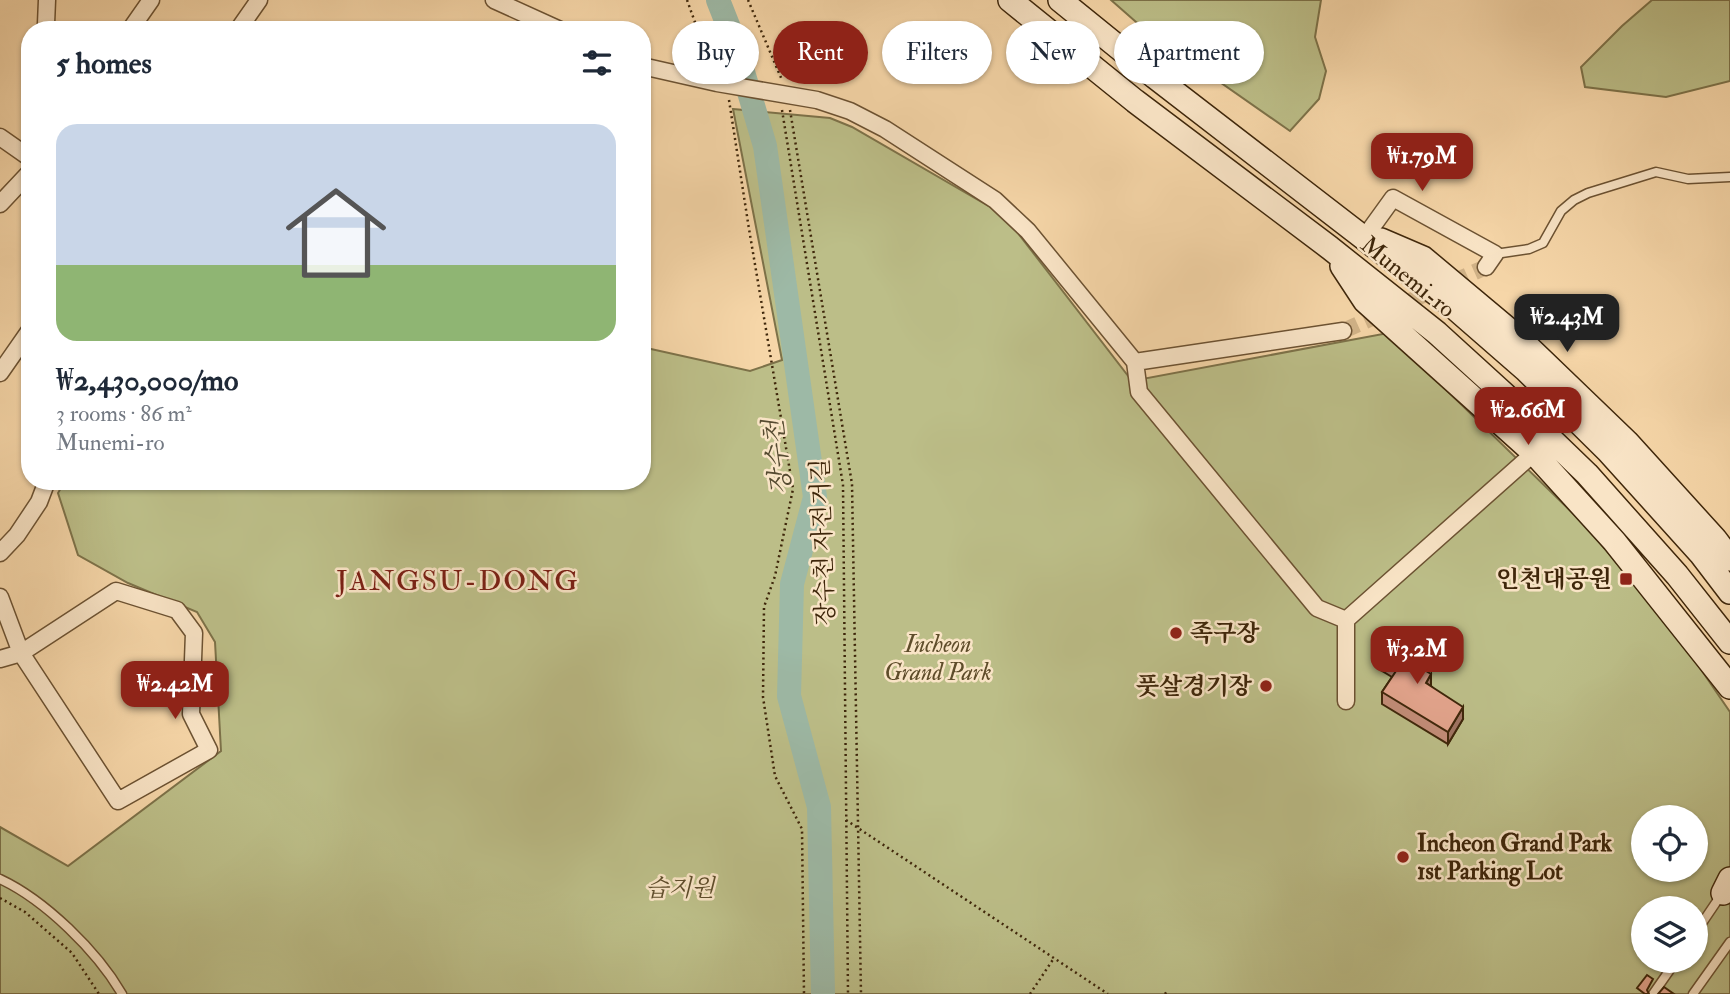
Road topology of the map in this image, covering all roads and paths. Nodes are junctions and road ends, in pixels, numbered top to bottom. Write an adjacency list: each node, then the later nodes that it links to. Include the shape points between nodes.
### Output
1 (47, 0): 9 (street)
2 (151, 0): 10 (street)
3 (259, 0): 11 (street)
4 (494, 0): 12 (street)
5 (687, 0): 14 (path)
6 (748, 0): 15 (path)
7 (1010, 0): 23 (main road, Munemi-ro, via 1135,102)
8 (1060, 0): 21 (main road, Munemi-ro)
9 (46, 21)
10 (136, 21)
11 (244, 21)
12 (540, 21)
13 (651, 68): 14 (street)
14 (728, 85): 15 (street); 52 (path, via 793,489 764,607 763,697 775,776 802,830)
15 (779, 94): 27 (street, via 850,111 995,200 1028,232); 41 (path, 장수천 자전거길, via 843,485); 42 (path, via 852,484)
16 (0, 137): 17 (street)
17 (21, 152)
18 (1730, 177): 24 (lane, via 1688,179 1656,172 1588,192 1561,211 1543,243)
19 (21, 182): 20 (street)
20 (0, 204)
21 (1346, 224): 22 (main road); 33 (main road, Munemi-ro, via 1526,370 1608,451)
22 (1367, 234): 24 (street, via 1393,198); 32 (main road, via 1423,258 1521,340 1627,442)
23 (1330, 248): 29 (main road, via 1365,301); 36 (main road, Munemi-ro, via 1437,332 1587,474)
24 (1490, 261)
25 (1343, 331): 27 (street)
26 (21, 343): 28 (street)
27 (1135, 362): 35 (street, via 1139,392 1317,608)
28 (0, 373)
29 (1534, 453): 35 (street); 39 (main road)
30 (44, 490): 31 (street, via 17,535)
31 (0, 553)
32 (1729, 555)
33 (1730, 592)
34 (0, 597): 37 (street)
35 (1346, 620): 40 (street)
36 (1730, 642)
37 (21, 653): 37 (street, via 116,591 177,610 194,634 191,714 209,750 118,801); 38 (street)
38 (0, 659)
39 (1726, 677)
40 (1346, 701)
41 (846, 820): 42 (path); 53 (path, 장수천 자전거길)
42 (857, 827): 48 (path); 54 (path)
43 (0, 879): 51 (lane, via 70,929)
44 (1728, 886): 46 (lane)
45 (0, 898): 50 (path, via 25,912 72,953)
46 (1708, 915)
47 (1730, 942): 58 (lane)
48 (1054, 958): 55 (path); 56 (path)
49 (1668, 973): 57 (lane)
50 (99, 994)
51 (122, 994)
52 (804, 994)
53 (848, 994)
54 (861, 994)
55 (1030, 994)
56 (1108, 994)
57 (1653, 994)
58 (1693, 994)

